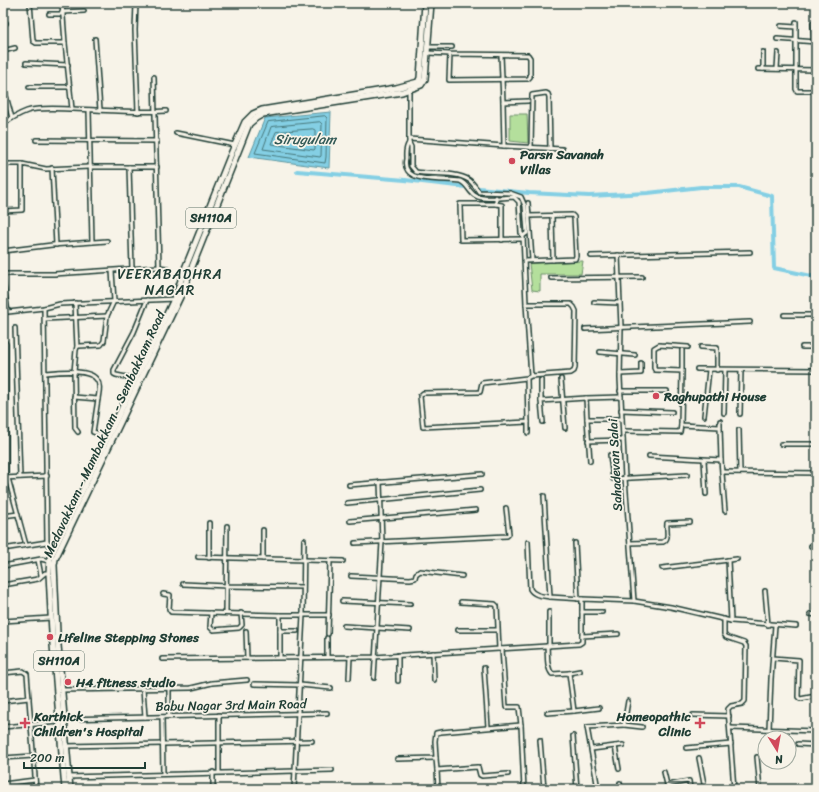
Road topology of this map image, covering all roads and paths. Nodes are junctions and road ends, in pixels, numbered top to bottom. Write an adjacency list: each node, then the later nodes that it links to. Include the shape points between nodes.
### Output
1 (30, 3): 17 (street, via 33,41)
2 (62, 3): 7 (street)
3 (136, 3): 47 (street)
4 (425, 3): 57 (main road, Medavakkam - Mambakkam - Sembakkam Road / SH110A, via 418,82 396,88 262,110 245,122)
5 (431, 3): 18 (main road, Medavakkam - Mambakkam - Sembakkam Road / SH110A)
6 (84, 11): 7 (street)
7 (63, 13): 8 (street); 17 (street)
8 (48, 14)
9 (796, 22): 12 (street)
10 (813, 23): 16 (street)
11 (781, 26): 12 (street)
12 (796, 27): 15 (street)
13 (95, 39): 46 (street)
14 (777, 39): 15 (street)
15 (796, 40): 16 (street); 33 (street)
16 (815, 42)
17 (65, 43): 29 (street)
18 (428, 47): 19 (street); 23 (main road, Medavakkam - Mambakkam - Sembakkam Road / SH110A)
19 (452, 47)
20 (15, 48): 21 (street)
21 (3, 51)
22 (764, 52): 31 (street)
23 (428, 53): 25 (street); 40 (main road, Medavakkam - Mambakkam - Sembakkam Road / SH110A, via 425,79 421,85)
24 (778, 53): 32 (street)
25 (450, 54): 27 (street); 36 (street, via 449,80)
26 (815, 54): 34 (street)
27 (501, 55): 36 (street); 36 (street, via 528,55 530,58 529,78)
28 (26, 63): 29 (street)
29 (68, 65): 39 (street)
30 (758, 69): 31 (street)
31 (763, 69): 32 (street)
32 (777, 69): 33 (street)
33 (795, 70): 34 (street); 41 (street, via 798,91)
34 (815, 70)
35 (154, 77): 48 (street)
36 (502, 79): 43 (street)
37 (3, 85): 50 (street)
38 (29, 86): 39 (street)
39 (70, 87): 44 (street)
40 (409, 90): 56 (street); 108 (main road, Medavakkam - Mambakkam - Sembakkam Road / SH110A, via 263,114 249,124)
41 (816, 91)
42 (528, 101): 43 (street)
43 (503, 102): 58 (street)
44 (72, 109): 45 (street); 50 (street, via 33,110)
45 (89, 110): 46 (street); 54 (street)
46 (100, 110): 47 (street)
47 (138, 112): 48 (street)
48 (156, 112): 49 (street); 55 (street)
49 (166, 112)
50 (12, 118): 51 (street)
51 (3, 124)
52 (176, 133): 57 (street)
53 (36, 140): 54 (street)
54 (89, 140): 55 (street); 64 (street)
55 (156, 141): 67 (street)
56 (409, 141): 58 (street); 65 (street); 68 (street, via 406,147)
57 (235, 145): 108 (main road, Medavakkam - Mambakkam - Sembakkam Road / SH110A)
58 (504, 146): 59 (street)
59 (531, 148): 60 (street); 60 (street, via 531,95 546,93 549,97)
60 (550, 148): 61 (street)
61 (562, 149)
62 (3, 164): 63 (street)
63 (22, 164): 69 (street); 82 (street, via 22,210)
64 (89, 166): 66 (street); 69 (street); 90 (street)
65 (411, 166): 68 (street); 70 (street, via 414,170)
66 (130, 167): 67 (street); 101 (street)
67 (157, 167): 99 (street)
68 (406, 167): 72 (street, via 412,175)
69 (52, 168): 91 (street)
70 (422, 172): 71 (street); 72 (street)
71 (461, 177): 73 (street); 74 (street, via 469,180)
72 (421, 178): 73 (street)
73 (460, 181): 76 (street)
74 (479, 192): 75 (street); 76 (street)
75 (512, 195): 77 (street); 78 (street, via 519,195); 79 (street)
76 (478, 197): 77 (street)
77 (496, 197): 81 (street)
78 (523, 199): 79 (street); 85 (street)
79 (519, 202): 86 (street)
80 (528, 203): 83 (street)
81 (496, 204): 88 (street, via 502,205); 88 (street, via 460,204 460,237 463,241)
82 (3, 211)
83 (529, 216): 84 (street); 96 (street)
84 (552, 216): 97 (street); 97 (street, via 574,217 576,250 575,259)
85 (526, 221): 86 (street); 87 (street, via 526,233)
86 (521, 222): 87 (street)
87 (523, 238): 88 (street); 98 (street)
88 (502, 240)
89 (107, 241): 90 (street)
90 (92, 242): 91 (street)
91 (56, 244): 92 (street)
92 (3, 251)
93 (750, 252): 94 (street)
94 (618, 255): 95 (street); 106 (street, Sahadevan Salai)
95 (591, 256)
96 (532, 260): 97 (street); 98 (street)
97 (553, 260)
98 (525, 261): 114 (street)
99 (159, 268): 100 (street); 101 (street)
100 (166, 268)
101 (132, 269): 102 (street)
102 (112, 271): 103 (street); 110 (street)
103 (3, 274)
104 (642, 277): 106 (street)
105 (551, 278): 106 (street)
106 (619, 278): 113 (street, Sahadevan Salai)
107 (3, 280): 117 (street)
108 (177, 299): 109 (street); 138 (main road, Medavakkam - Mambakkam - Sembakkam Road / SH110A)
109 (147, 300): 110 (street); 151 (street, via 114,370 116,375)
110 (114, 301): 112 (street); 120 (street)
111 (594, 302): 113 (street)
112 (75, 303): 115 (street); 121 (street)
113 (620, 303): 124 (street, Sahadevan Salai)
114 (526, 304): 149 (street); 149 (street, via 571,304 576,311 574,371)
115 (44, 308): 117 (street); 122 (street)
116 (3, 312): 117 (street)
117 (8, 312)
118 (816, 314): 119 (street)
119 (784, 315)
120 (107, 316): 121 (street); 128 (street, via 102,345)
121 (75, 318): 122 (street); 128 (street)
122 (44, 319): 147 (street)
123 (750, 322): 124 (street)
124 (621, 327): 126 (street); 135 (street, Sahadevan Salai)
125 (15, 328): 195 (street)
126 (585, 329)
127 (3, 341): 196 (street, via 6,344)
128 (77, 347): 146 (street)
129 (688, 347): 145 (street, via 659,345 654,348 655,369)
130 (701, 347): 141 (street, via 717,348)
131 (816, 347): 132 (street)
132 (802, 348)
133 (682, 350): 145 (street)
134 (600, 352): 135 (street)
135 (619, 354): 136 (street); 148 (street, Sahadevan Salai)
136 (635, 355)
137 (641, 363): 148 (street, via 641,373)
138 (144, 369): 151 (main road, Medavakkam - Mambakkam - Sembakkam Road / SH110A); 229 (main road, Medavakkam - Mambakkam - Sembakkam Road / SH110A)
139 (697, 369): 140 (street)
140 (709, 370): 141 (street); 166 (street)
141 (716, 370): 142 (street)
142 (724, 370): 143 (street); 164 (street)
143 (741, 370): 144 (street); 165 (street)
144 (816, 370)
145 (682, 371): 172 (street)
146 (74, 372): 147 (street); 156 (street); 158 (street, via 92,375 97,380)
147 (45, 373): 194 (street)
148 (620, 374): 155 (street, Sahadevan Salai)
149 (531, 376): 150 (street)
150 (527, 378): 170 (street); 170 (street, via 482,383 480,392 423,393 420,396 423,427 426,428)
151 (136, 379): 179 (main road, Medavakkam - Mambakkam - Sembakkam Road / SH110A)
152 (562, 379): 160 (street)
153 (541, 380): 161 (street)
154 (667, 390): 155 (street)
155 (620, 391): 157 (street, Sahadevan Salai)
156 (74, 397): 158 (street); 177 (street, via 75,428)
157 (621, 397): 159 (street); 162 (street, Sahadevan Salai)
158 (98, 398): 179 (street, via 93,432)
159 (586, 398): 160 (street); 167 (street)
160 (562, 399): 161 (street); 174 (street)
161 (541, 401): 171 (street)
162 (621, 410): 163 (street); 168 (street, Sahadevan Salai)
163 (672, 412)
164 (724, 413)
165 (740, 414)
166 (704, 416)
167 (587, 419): 168 (street); 181 (street)
168 (622, 419): 176 (street, Sahadevan Salai)
169 (720, 421): 173 (street)
170 (528, 422): 178 (street)
171 (543, 422)
172 (681, 425): 173 (street); 176 (street, via 680,432)
173 (720, 427): 187 (street)
174 (565, 428)
175 (739, 430): 190 (street)
176 (623, 431): 180 (street, Sahadevan Salai)
177 (78, 432)
178 (528, 433)
179 (108, 436): 229 (main road, Medavakkam - Mambakkam - Sembakkam Road / SH110A)
180 (623, 440): 181 (street); 197 (street, Sahadevan Salai)
181 (588, 441): 188 (street)
182 (780, 444): 183 (street)
183 (816, 444)
184 (610, 455): 198 (street)
185 (649, 456): 186 (street)
186 (704, 460): 187 (street); 203 (street)
187 (721, 460): 189 (street)
188 (590, 461)
189 (722, 472): 190 (street); 209 (street)
190 (740, 472): 191 (street)
191 (816, 473)
192 (482, 474): 199 (street)
193 (687, 474): 197 (street)
194 (47, 476): 195 (street); 219 (street)
195 (20, 477): 196 (street)
196 (5, 478): 210 (street)
197 (625, 478): 198 (street); 224 (street, Sahadevan Salai)
198 (613, 479): 200 (street)
199 (380, 482): 201 (street); 205 (street)
200 (613, 484)
201 (349, 485)
202 (480, 490): 205 (street)
203 (706, 494)
204 (544, 496): 254 (street)
205 (380, 499): 206 (street); 212 (street)
206 (347, 503)
207 (506, 508): 221 (street, via 509,534 507,536)
208 (476, 510): 212 (street)
209 (725, 511)
210 (18, 514): 211 (street); 225 (street)
211 (3, 516)
212 (381, 518): 213 (street); 221 (street)
213 (350, 521)
214 (690, 522): 224 (street, via 667,523 667,538 663,542)
215 (209, 523): 231 (street)
216 (227, 526): 232 (street)
217 (263, 530): 233 (street)
218 (304, 540): 236 (street)
219 (48, 542): 225 (street); 229 (street, via 50,548)
220 (355, 542): 221 (street)
221 (382, 542): 247 (street)
222 (528, 542): 254 (street, via 531,592)
223 (575, 543): 255 (street)
224 (630, 544): 257 (street, Sahadevan Salai)
225 (26, 545): 228 (street)
226 (811, 546): 227 (street)
227 (816, 546)
228 (3, 549)
229 (55, 551): 238 (main road, Medavakkam - Mambakkam - Sembakkam Road / SH110A); 287 (main road, Medavakkam - Mambakkam - Sembakkam Road / SH110A)
230 (198, 558): 231 (street)
231 (209, 558): 232 (street)
232 (227, 558): 233 (street); 250 (street)
233 (263, 559): 236 (street)
234 (737, 559): 237 (street)
235 (38, 560): 238 (street); 241 (street); 244 (street)
236 (304, 560): 239 (street); 251 (street)
237 (728, 560): 242 (street); 274 (street)
238 (49, 561): 243 (main road, Medavakkam - Mambakkam - Sembakkam Road / SH110A)
239 (330, 561): 240 (street); 270 (street)
240 (343, 561)
241 (3, 566)
242 (662, 568)
243 (49, 573): 244 (street); 272 (main road, Medavakkam - Mambakkam - Sembakkam Road / SH110A)
244 (41, 575): 249 (street, via 38,579)
245 (351, 576): 247 (street)
246 (462, 576): 247 (street, via 420,571 413,579)
247 (379, 577): 258 (street)
248 (183, 584): 250 (street)
249 (3, 586)
250 (227, 586): 251 (street); 265 (street)
251 (303, 587): 269 (street)
252 (765, 591): 276 (street)
253 (163, 594): 264 (street, via 170,595 170,611)
254 (550, 597): 255 (street)
255 (580, 599): 257 (street); 262 (street)
256 (342, 601): 258 (street)
257 (634, 601): 273 (street)
258 (377, 602): 260 (street); 280 (street)
259 (461, 602): 283 (street, via 494,604 498,608)
260 (410, 604)
261 (549, 612): 290 (street)
262 (582, 612): 263 (street); 289 (street)
263 (602, 612)
264 (210, 613): 265 (street); 266 (street, via 210,626 213,630 239,628 242,625)
265 (226, 613): 266 (street)
266 (241, 614): 268 (street)
267 (810, 614): 271 (street)
268 (280, 615): 269 (street); 285 (street)
269 (303, 615): 270 (street); 295 (street)
270 (329, 615): 296 (street)
271 (816, 615)
272 (52, 618): 275 (street); 287 (main road, Medavakkam - Mambakkam - Sembakkam Road / SH110A)
273 (724, 619): 274 (street); 330 (street, via 726,637 746,646 745,701 729,707)
274 (731, 620): 276 (street)
275 (3, 621)
276 (768, 624): 277 (street)
277 (775, 625): 279 (street); 301 (street)
278 (344, 626): 280 (street)
279 (796, 626)
280 (376, 628): 281 (street); 298 (street)
281 (410, 630)
282 (458, 630): 283 (street)
283 (497, 630): 291 (street)
284 (246, 631): 300 (street)
285 (280, 631): 286 (street); 294 (street)
286 (297, 631)
287 (54, 633): 316 (main road, Medavakkam - Mambakkam - Sembakkam Road / SH110A); 332 (main road, Medavakkam - Mambakkam - Sembakkam Road / SH110A)
288 (618, 634): 289 (street)
289 (582, 636): 290 (street, via 582,642 579,644)
290 (548, 646): 291 (street); 305 (street, via 552,674)
291 (501, 649): 292 (street); 334 (street, via 506,707 519,707)
292 (433, 653): 293 (street); 309 (street)
293 (398, 655): 298 (street); 310 (street)
294 (280, 657): 295 (street); 300 (street)
295 (301, 657): 296 (street); 312 (street)
296 (327, 657): 297 (street)
297 (350, 657): 298 (street); 306 (street)
298 (374, 657): 307 (street)
299 (162, 658): 300 (street)
300 (247, 658)
301 (773, 658): 317 (street, via 799,660 798,697 800,699); 340 (street)
302 (484, 668): 337 (street)
303 (580, 671): 305 (street)
304 (3, 673): 318 (street, via 26,673)
305 (569, 673): 322 (street)
306 (349, 678)
307 (374, 678)
308 (247, 680): 313 (street, via 212,682 191,688)
309 (434, 680)
310 (398, 681)
311 (254, 684): 312 (street)
312 (300, 685): 314 (street); 323 (street)
313 (169, 688): 315 (street); 329 (street)
314 (331, 688)
315 (143, 689): 316 (street); 331 (street)
316 (61, 690): 332 (main road, Medavakkam - Mambakkam - Sembakkam Road / SH110A)
317 (816, 696)
318 (29, 698): 319 (street); 333 (street)
319 (3, 701)
320 (628, 701): 335 (street)
321 (599, 708): 322 (street)
322 (574, 711): 325 (street)
323 (298, 713): 324 (street, Babu Nagar 3rd Main Road); 326 (street, Babu Nagar 3rd Main Road); 345 (street)
324 (327, 713)
325 (547, 713)
326 (219, 715): 329 (street, Babu Nagar 3rd Main Road); 347 (street)
327 (693, 715): 330 (street)
328 (162, 716): 329 (street, Babu Nagar 3rd Main Road); 331 (street, Babu Nagar 3rd Main Road); 346 (street)
329 (169, 716)
330 (729, 716): 339 (street)
331 (145, 717): 332 (street, Babu Nagar 3rd Main Road)
332 (61, 720): 333 (street, Babu Nagar 3rd Main Road); 351 (main road, Medavakkam - Mambakkam - Sembakkam Road / SH110A); 371 (main road, Medavakkam - Mambakkam - Sembakkam Road / SH110A)
333 (31, 724): 336 (street, Babu Nagar 3rd Main Road); 356 (street)
334 (521, 725): 337 (street); 382 (street)
335 (624, 725): 338 (street); 355 (street, via 587,727)
336 (3, 727)
337 (488, 727): 358 (street, via 436,734)
338 (642, 727)
339 (730, 728): 340 (street); 348 (street)
340 (769, 729): 341 (street)
341 (816, 731)
342 (573, 736): 384 (street)
343 (540, 740): 383 (street)
344 (312, 741): 345 (street)
345 (297, 742): 347 (street); 365 (street)
346 (162, 744): 347 (street); 351 (street); 369 (street)
347 (218, 744): 367 (street)
348 (731, 744): 354 (street); 390 (street)
349 (798, 744): 353 (street)
350 (623, 745): 352 (street)
351 (66, 746): 371 (main road, Medavakkam - Mambakkam - Sembakkam Road / SH110A)
352 (615, 746): 355 (street); 361 (street)
353 (816, 746)
354 (686, 748)
355 (592, 749): 385 (street)
356 (33, 756): 357 (street); 372 (street)
357 (3, 758)
358 (436, 758): 360 (street); 363 (street)
359 (699, 758): 389 (street)
360 (397, 759)
361 (619, 769)
362 (332, 770): 365 (street)
363 (437, 770): 370 (street, via 477,766 482,776); 381 (street)
364 (758, 770): 391 (street)
365 (296, 771): 367 (street); 380 (street)
366 (213, 772): 367 (street); 369 (street); 379 (street)
367 (219, 772)
368 (664, 772): 375 (street)
369 (163, 774): 371 (street)
370 (508, 774)
371 (66, 777): 377 (main road, Medavakkam - Mambakkam - Sembakkam Road / SH110A); 378 (main road, Medavakkam - Mambakkam - Sembakkam Road / SH110A)
372 (36, 780): 374 (street); 376 (street)
373 (620, 783): 386 (street)
374 (3, 784)
375 (667, 785): 387 (street); 388 (street, via 689,781)
376 (36, 789)
377 (65, 789)
378 (70, 789)
379 (213, 789)
380 (294, 789)
381 (438, 789)
382 (524, 789)
383 (544, 789)
384 (577, 789)
385 (598, 789)
386 (621, 789)
387 (668, 789)
388 (690, 789)
389 (705, 789)
390 (734, 789)
391 (760, 789)

